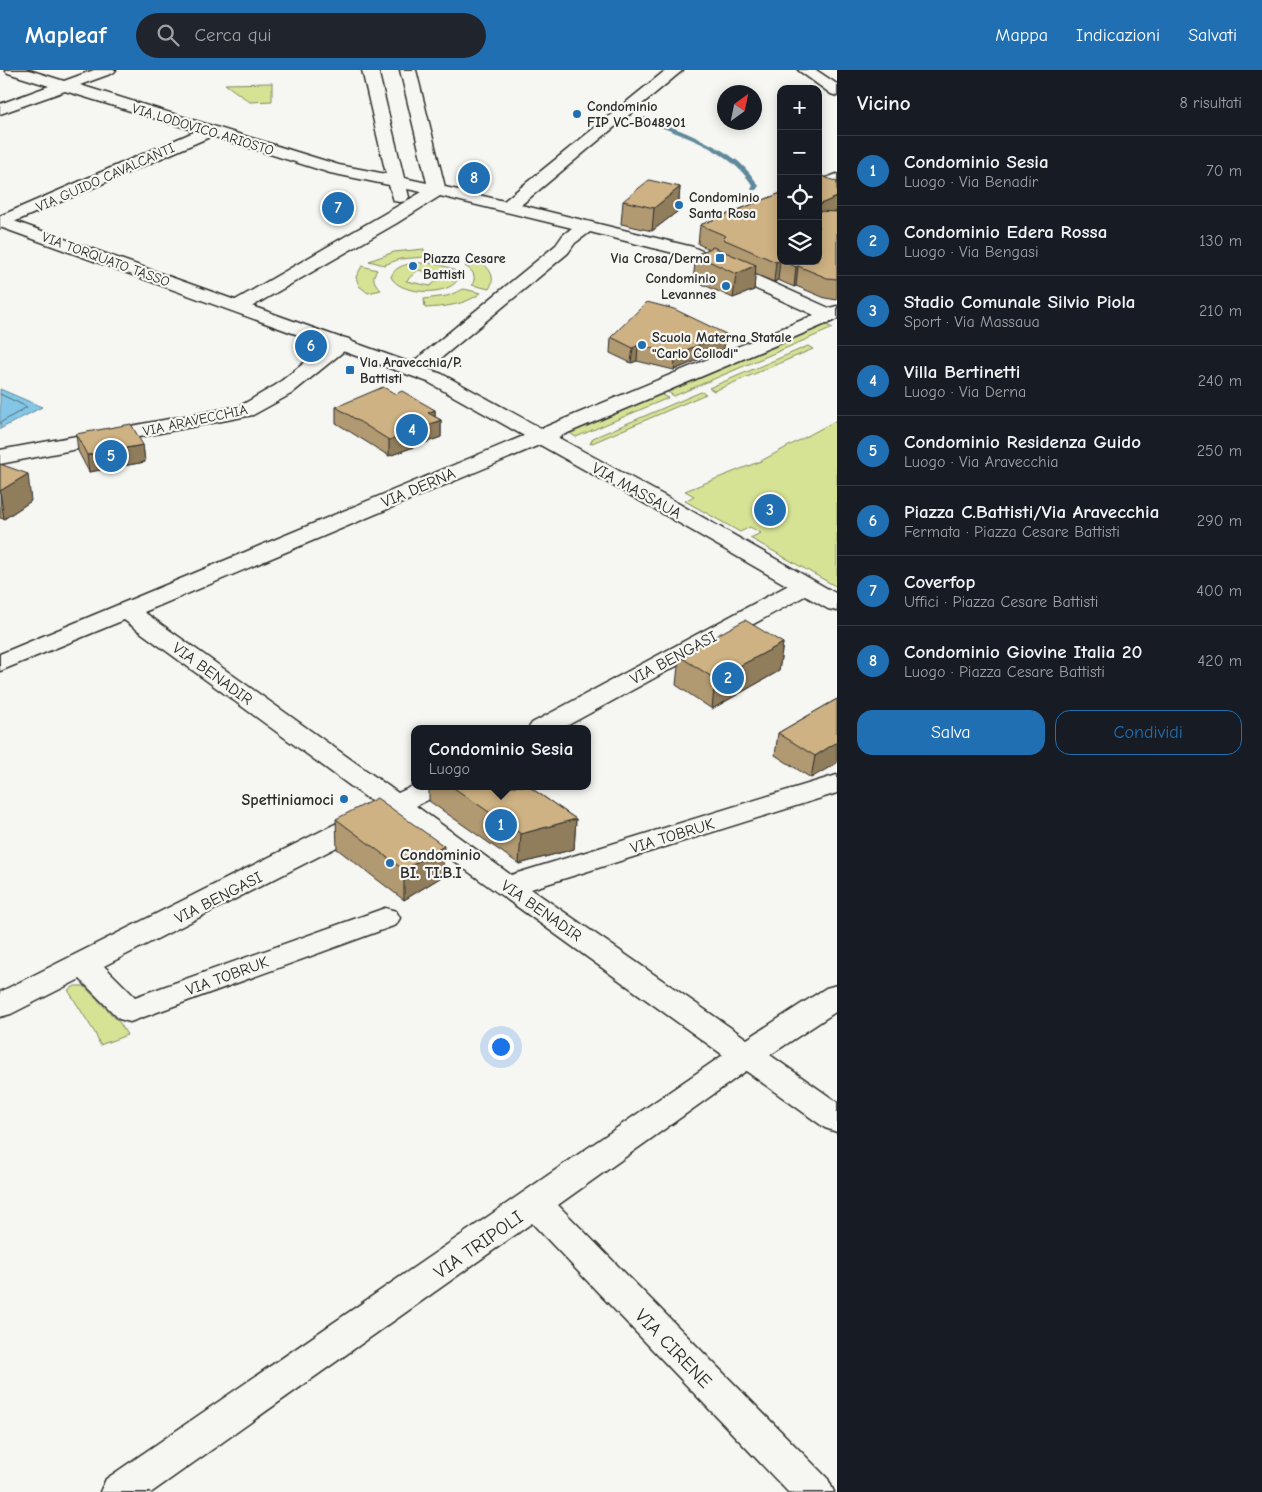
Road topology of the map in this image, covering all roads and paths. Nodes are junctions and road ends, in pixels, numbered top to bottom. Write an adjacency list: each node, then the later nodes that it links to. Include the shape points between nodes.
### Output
1 (12, 70): 7 (street, VIA LODOVICO ARIOSTO)
2 (108, 70): 7 (street)
3 (370, 70): 11 (street)
4 (408, 70): 14 (street)
5 (675, 70): 15 (street)
6 (806, 70): 8 (street)
7 (64, 86): 9 (street); 10 (street, VIA LODOVICO ARIOSTO)
8 (837, 91)
9 (0, 110)
10 (210, 131): 12 (street, VIA LODOVICO ARIOSTO); 17 (street, VIA GUIDO CAVALCANTI)
11 (391, 159): 12 (street); 13 (street)
12 (342, 170): 13 (street, VIA LODOVICO ARIOSTO)
13 (396, 181): 14 (street); 16 (street)
14 (437, 190): 15 (street); 16 (street)
15 (506, 208): 18 (street)
16 (403, 211): 23 (street)
17 (1, 222): 23 (street, VIA TORQUATO TASSO)
18 (586, 226): 19 (street); 22 (street)
19 (631, 236): 21 (street); 22 (street)
20 (696, 236): 21 (street)
21 (671, 246): 24 (street)
22 (562, 249): 26 (street)
23 (239, 306): 25 (street)
24 (831, 314): 27 (street, VIA DERNA)
25 (342, 344): 26 (street); 28 (street, VIA ARAVECCHIA, via 262,405 246,412)
26 (415, 370): 27 (street, VIA MASSAUA)
27 (540, 436): 29 (street, VIA MASSAUA); 31 (street, VIA DERNA)
28 (0, 457)
29 (805, 586): 30 (street, VIA MASSAUA); 33 (street, VIA BENGASI)
30 (837, 604)
31 (127, 611): 32 (street, VIA DERNA); 36 (street, VIA BENADIR)
32 (0, 663)
33 (548, 725)
34 (837, 784): 37 (street, VIA TOBRUK)
35 (426, 790): 36 (street, VIA BENGASI)
36 (396, 806): 37 (street, VIA BENADIR); 39 (street, VIA BENGASI)
37 (507, 886): 42 (street, VIA BENADIR)
38 (385, 918): 39 (street, VIA TOBRUK, via 130,1011)
39 (85, 965): 41 (street, VIA BENGASI)
40 (837, 996): 42 (street, VIA TRIPOLI)
41 (0, 1006)
42 (746, 1055): 43 (street, VIA BENADIR); 44 (street, VIA TRIPOLI)
43 (837, 1119)
44 (535, 1204): 45 (street, VIA TRIPOLI); 46 (street, VIA CIRENE)
45 (120, 1492)
46 (814, 1492)

